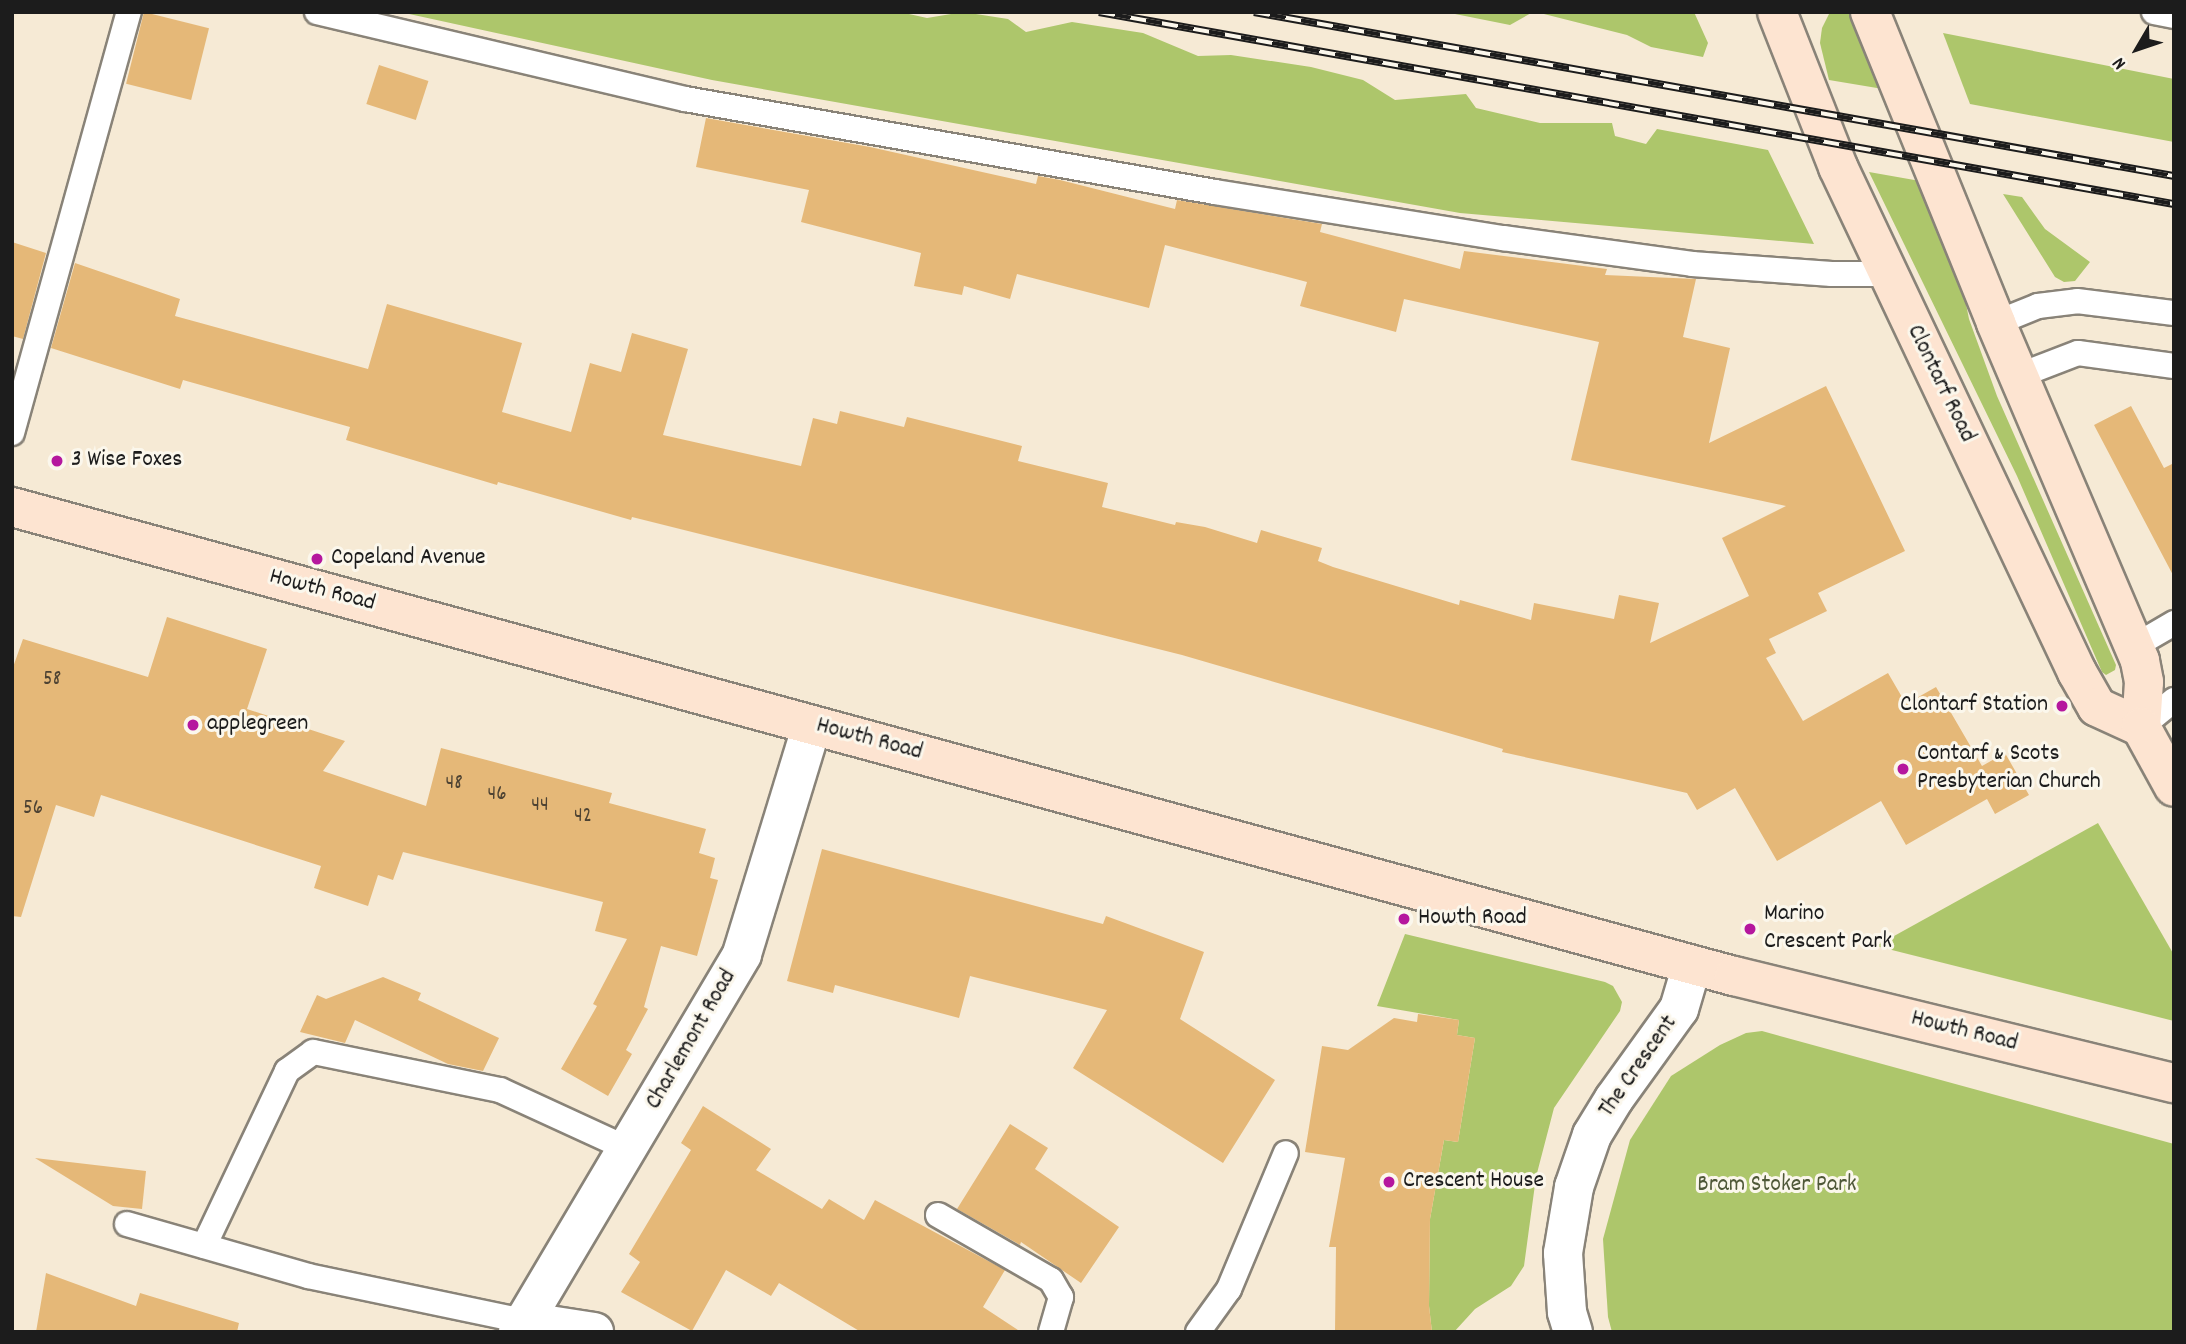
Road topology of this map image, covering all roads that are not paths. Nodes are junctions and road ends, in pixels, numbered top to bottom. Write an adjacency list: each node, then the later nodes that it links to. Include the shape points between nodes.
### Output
1 (128, 12): 12 (lane)
2 (317, 12): 7 (lane, via 685,99 1215,192 1692,264)
3 (1870, 12): 9 (main road)
4 (2154, 12): 5 (lane)
5 (2174, 16)
6 (1788, 20): 7 (main road, Clontarf Road, via 1838,167)
7 (1887, 274): 18 (main road, Clontarf Road, via 2077,673 2097,707)
8 (2174, 313): 9 (lane, via 2077,301 2038,306)
9 (1996, 323): 11 (main road)
10 (2174, 366): 11 (lane, via 2078,353)
11 (2018, 376): 15 (main road)
12 (12, 433)
13 (12, 507): 17 (main road, Howth Road)
14 (2174, 623): 15 (lane)
15 (2133, 647): 18 (main road, via 2144,682)
16 (2174, 700): 18 (lane)
17 (812, 725): 20 (main road, Howth Road); 22 (street, Charlemont Road, via 742,954)
18 (2141, 727): 19 (main road)
19 (2174, 787)
20 (1692, 965): 21 (main road, Howth Road); 31 (street, The Crescent, via 1679,1009 1592,1135 1574,1187 1563,1253)
21 (2174, 1083)
22 (628, 1149): 26 (lane, via 500,1090 313,1052 286,1071); 27 (street, Charlemont Road)
23 (1286, 1153): 30 (lane, via 1229,1289)
24 (938, 1216): 29 (lane, via 1051,1280 1061,1297)
25 (127, 1224): 26 (lane)
26 (204, 1246): 27 (lane, via 308,1276)
27 (520, 1326): 28 (street)
28 (594, 1332)
29 (1051, 1332)
30 (1198, 1332)
31 (1573, 1332)

